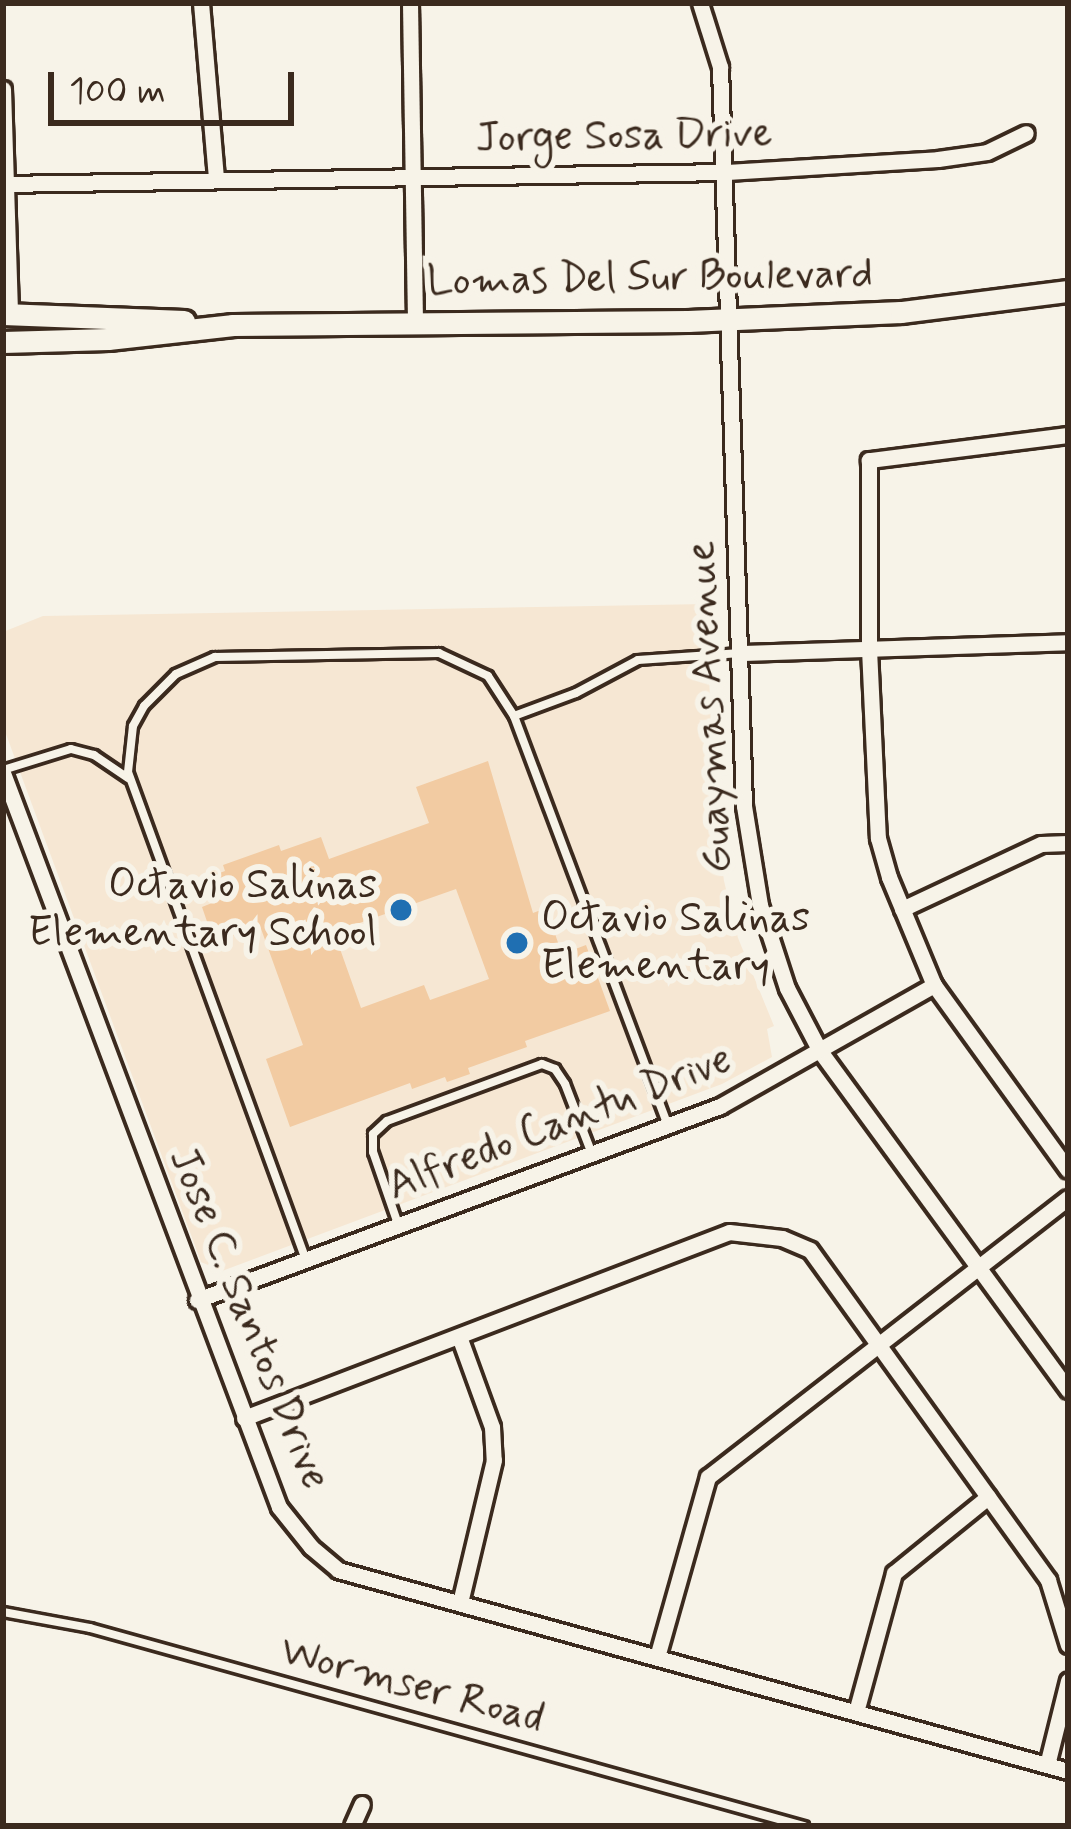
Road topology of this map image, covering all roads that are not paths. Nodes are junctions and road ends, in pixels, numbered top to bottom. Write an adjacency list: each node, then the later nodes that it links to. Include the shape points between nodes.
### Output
1 (201, 3): 8 (street)
2 (410, 3): 7 (street)
3 (700, 3): 6 (street, Guaymas Avenue, via 720,68)
4 (3, 89): 9 (street)
5 (1026, 133): 6 (street, Jorge Sosa Drive, via 987,152 938,159)
6 (727, 172): 7 (street, Jorge Sosa Drive); 12 (street, Guaymas Avenue)
7 (414, 177): 8 (street, Jorge Sosa Drive); 13 (street)
8 (216, 178): 9 (street, Jorge Sosa Drive)
9 (6, 184): 11 (street)
10 (1068, 291): 12 (main road, Lomas Del Sur Boulevard, via 901,312)
11 (6, 318): 14 (main road, Lomas Del Sur Boulevard, via 107,314)
12 (730, 319): 13 (main road, Lomas Del Sur Boulevard); 19 (street, Guaymas Avenue)
13 (415, 324): 14 (main road, Lomas Del Sur Boulevard)
14 (233, 325): 15 (main road, Lomas Del Sur Boulevard)
15 (3, 342)
16 (1068, 435): 18 (street, via 869,460)
17 (1068, 642): 18 (street)
18 (869, 649): 19 (street); 24 (street, via 878,838)
19 (743, 653): 20 (lane, via 638,660); 26 (street, Guaymas Avenue, via 751,858 775,955)
20 (514, 716): 22 (lane, via 488,676 439,653 214,657 176,674 144,706 128,746); 27 (lane)
21 (3, 771): 22 (lane, via 71,749); 34 (street, Jose C. Santos Drive)
22 (131, 781): 32 (lane)
23 (1068, 843): 24 (street, via 1041,844)
24 (902, 909): 25 (street)
25 (934, 986): 26 (street, Alfredo Cantu Drive); 29 (street)
26 (820, 1051): 27 (street, Alfredo Cantu Drive); 33 (street, Guaymas Avenue)
27 (668, 1125): 28 (street, Alfredo Cantu Drive)
28 (592, 1154): 31 (street, Alfredo Cantu Drive); 31 (lane, via 565,1084 542,1064 409,1112 373,1134)
29 (1068, 1170)
30 (1068, 1198): 33 (street)
31 (399, 1226): 32 (street, Alfredo Cantu Drive)
32 (306, 1260): 34 (street, Alfredo Cantu Drive)
33 (978, 1266): 36 (street); 37 (street, Guaymas Avenue)
34 (197, 1300): 38 (street, Jose C. Santos Drive)
35 (460, 1340): 36 (street, via 746,1231 810,1250); 38 (street); 40 (street, via 492,1426 494,1460)
36 (878, 1342): 39 (street); 43 (street, via 708,1477)
37 (1068, 1390)
38 (244, 1418): 40 (street, Jose C. Santos Drive, via 279,1507 311,1547 338,1570)
39 (988, 1497): 42 (street, via 1048,1580); 45 (street, via 895,1573)
40 (460, 1603): 43 (street, Jose C. Santos Drive)
41 (3, 1612): 50 (lane, Wormser Road, via 90,1628)
42 (1068, 1645)
43 (657, 1658): 45 (street, Jose C. Santos Drive)
44 (1068, 1681): 46 (street)
45 (856, 1712): 46 (street, Jose C. Santos Drive)
46 (1047, 1765): 47 (street, Jose C. Santos Drive)
47 (1068, 1771)
48 (362, 1804): 49 (street)
49 (352, 1826)
50 (804, 1826)

